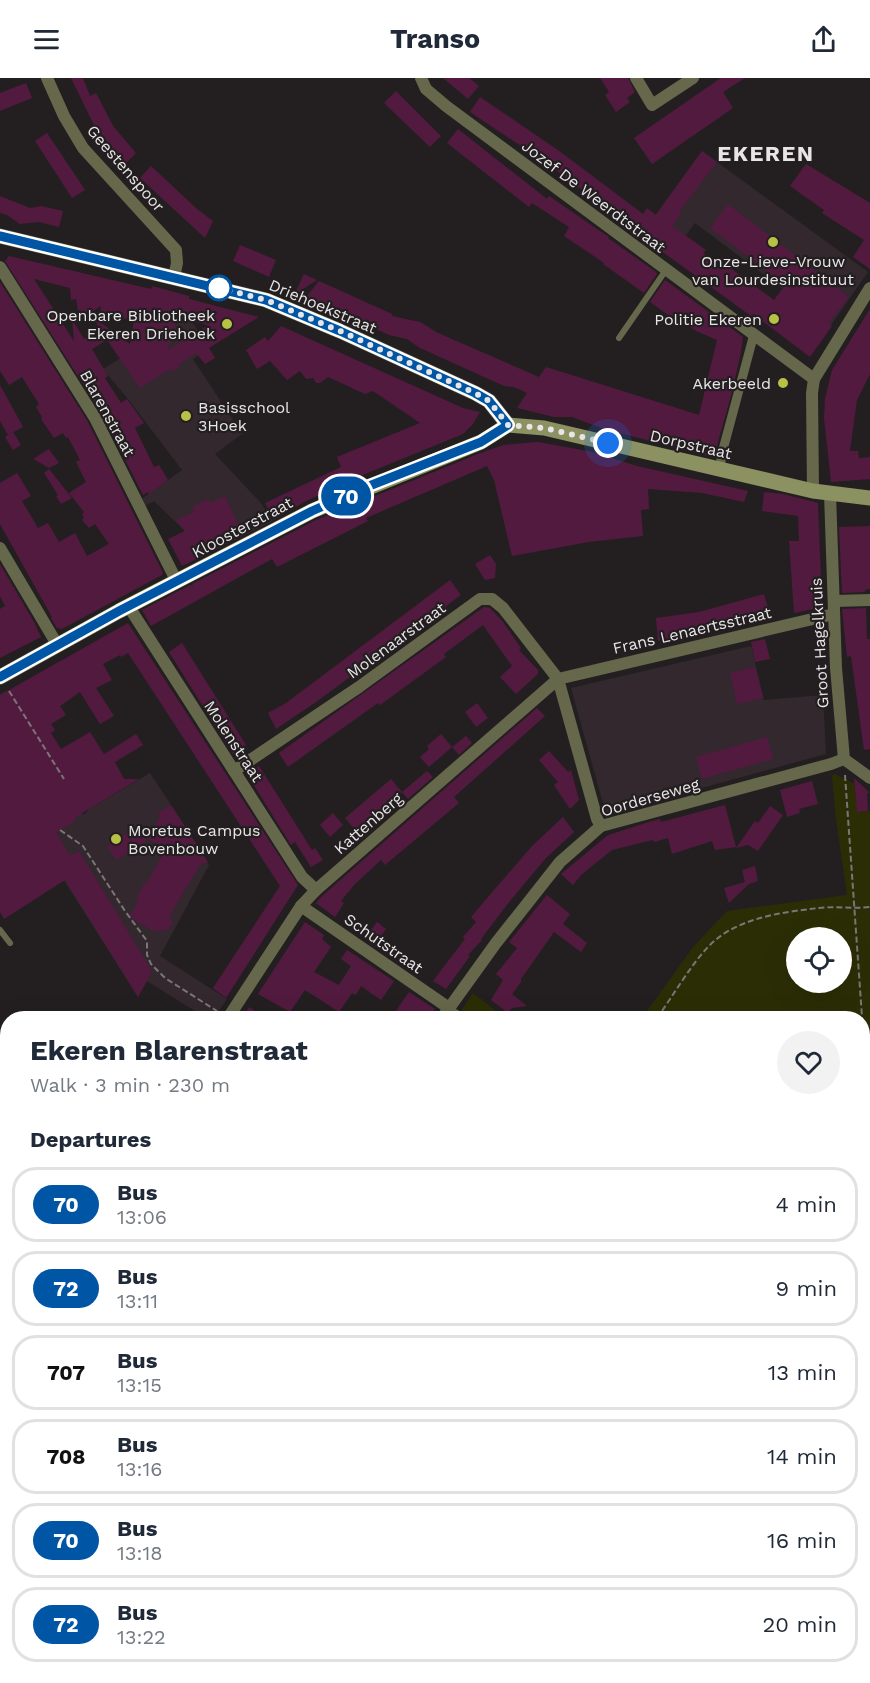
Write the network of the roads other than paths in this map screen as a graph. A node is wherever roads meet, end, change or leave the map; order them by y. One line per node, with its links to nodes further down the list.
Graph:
1 (47, 78): 8 (street, Geestenspoor)
2 (421, 78): 7 (street, Jozef De Weerdtstraat)
3 (636, 78): 4 (street)
4 (693, 78)
5 (0, 236): 8 (street, Driehoekstraat)
6 (0, 267): 19 (street, Blarenstraat)
7 (666, 269): 10 (street, Jozef De Weerdtstraat); 11 (lane)
8 (174, 277): 13 (street, Driehoekstraat)
9 (870, 288): 12 (street)
10 (754, 334): 12 (street, Jozef De Weerdtstraat); 14 (street)
11 (619, 338)
12 (814, 379): 15 (street)
13 (508, 425): 14 (main road, Dorpstraat); 19 (main road, Kloosterstraat)
14 (721, 470): 15 (main road, Dorpstraat)
15 (813, 490): 16 (main road, Dorpstraat)
16 (830, 494): 17 (main road, Dorpstraat); 21 (street, Groot Hagelkruis)
17 (870, 498)
18 (0, 548): 24 (street)
19 (177, 582): 22 (main road, Kloosterstraat)
20 (870, 600): 21 (street)
21 (834, 601): 23 (street, Groot Hagelkruis)
22 (129, 607): 24 (main road, Kloosterstraat); 28 (street, Molenstraat)
23 (834, 614): 26 (street, Frans Lenaertsstraat); 27 (street, Groot Hagelkruis)
24 (58, 646): 25 (main road, Kloosterstraat)
25 (0, 677)
26 (558, 679): 28 (street, Molenaarstraat); 30 (street); 31 (street, Kattenberg)
27 (844, 759): 29 (street); 30 (street, Oorderseweg)
28 (234, 771): 31 (street, Molenstraat)
29 (870, 778)
30 (601, 826): 37 (street, Oorderseweg)
31 (316, 890): 32 (street, Kattenberg)
32 (301, 906): 35 (street, Kattenberg); 36 (street, Schutstraat)
33 (0, 930): 34 (lane)
34 (10, 944)
35 (228, 1011)
36 (442, 1011)
37 (446, 1011)

